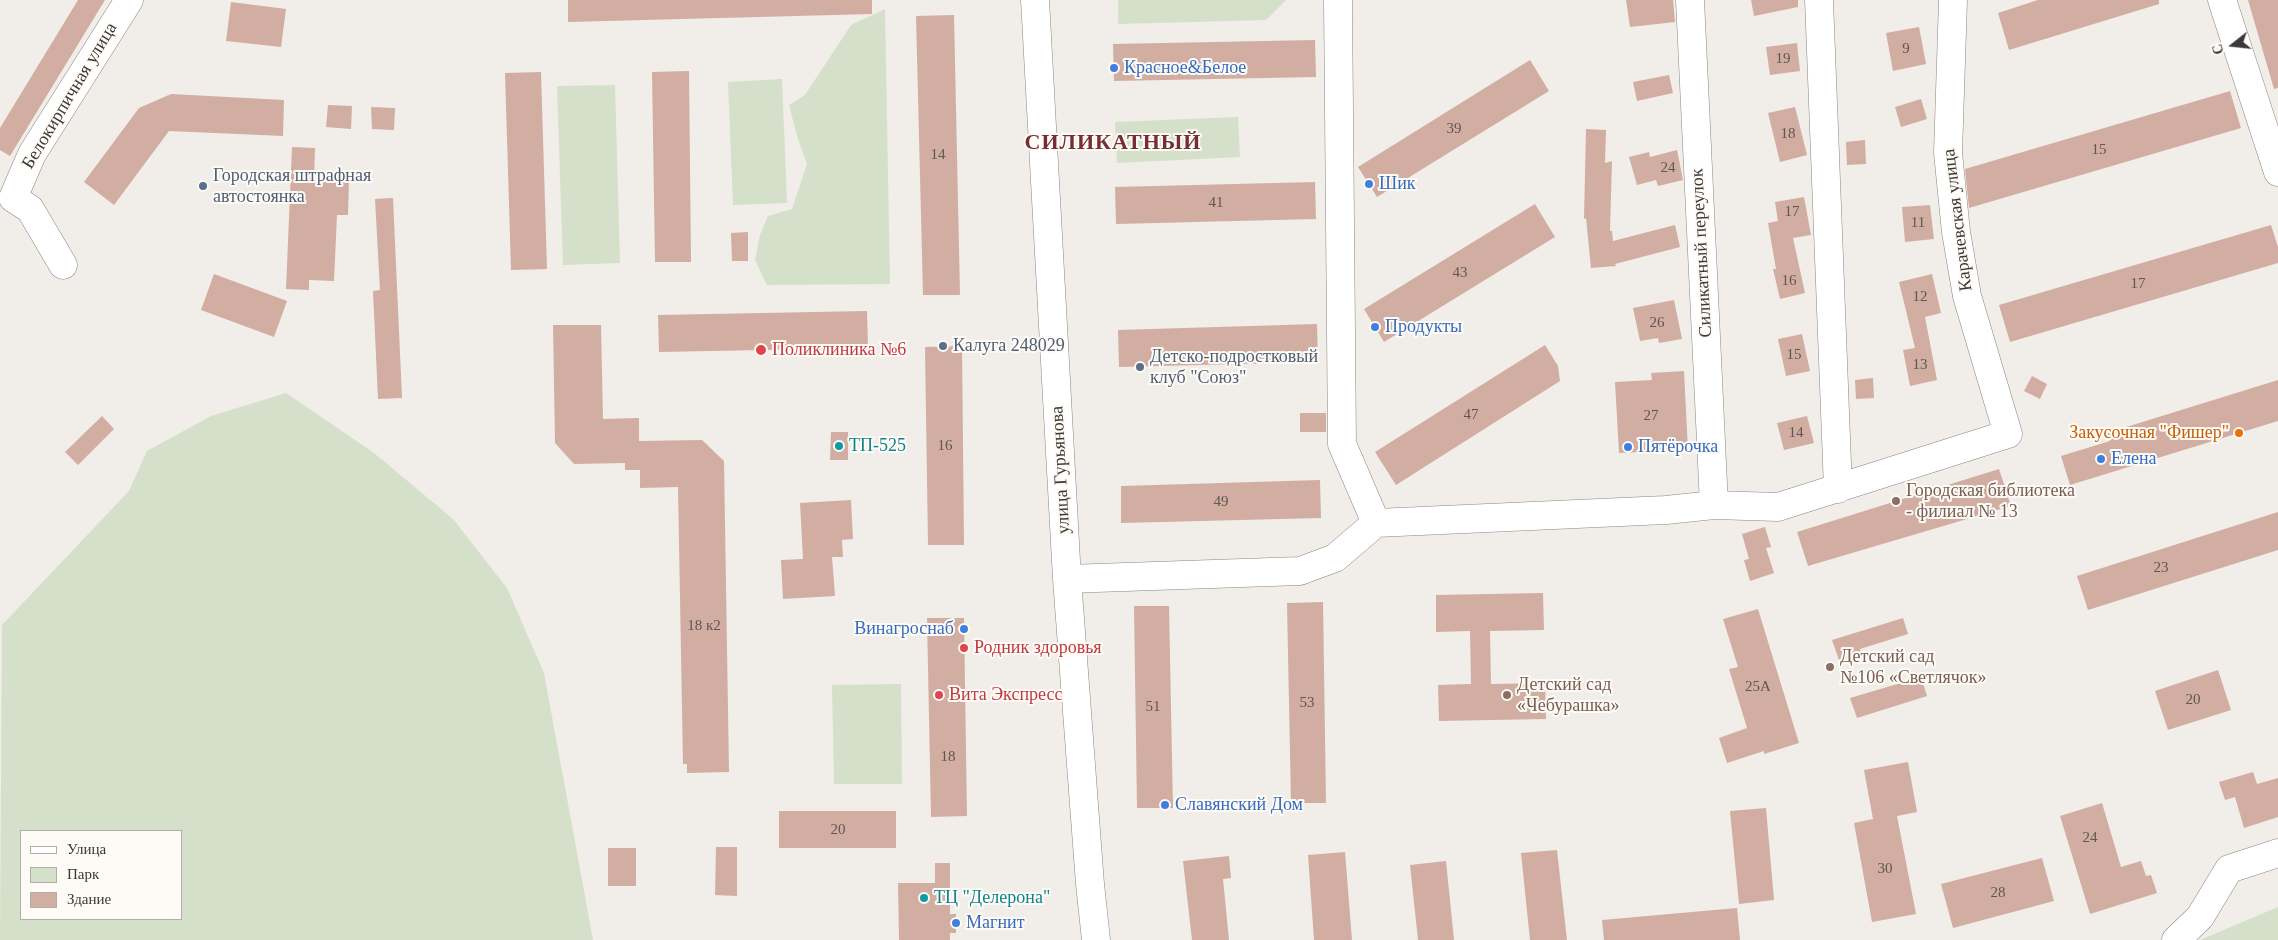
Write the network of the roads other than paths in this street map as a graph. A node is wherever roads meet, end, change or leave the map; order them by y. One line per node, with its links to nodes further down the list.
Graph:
1 (129, 0): 9 (street, Белокирпичная улица)
2 (1035, 0): 13 (street, улица Гурьянова)
3 (1338, 0): 12 (street)
4 (1690, 0): 11 (street, Силикатный переулок)
5 (1819, 0): 10 (street)
6 (1953, 0): 10 (street, Карачевская улица)
7 (2222, 0): 8 (street)
8 (2278, 172)
9 (63, 265)
10 (1838, 489): 11 (street)
11 (1714, 505): 12 (street)
12 (1376, 523): 13 (street)
13 (1067, 579): 15 (street, улица Гурьянова)
14 (2278, 853): 16 (street)
15 (1096, 940)
16 (2176, 940)

